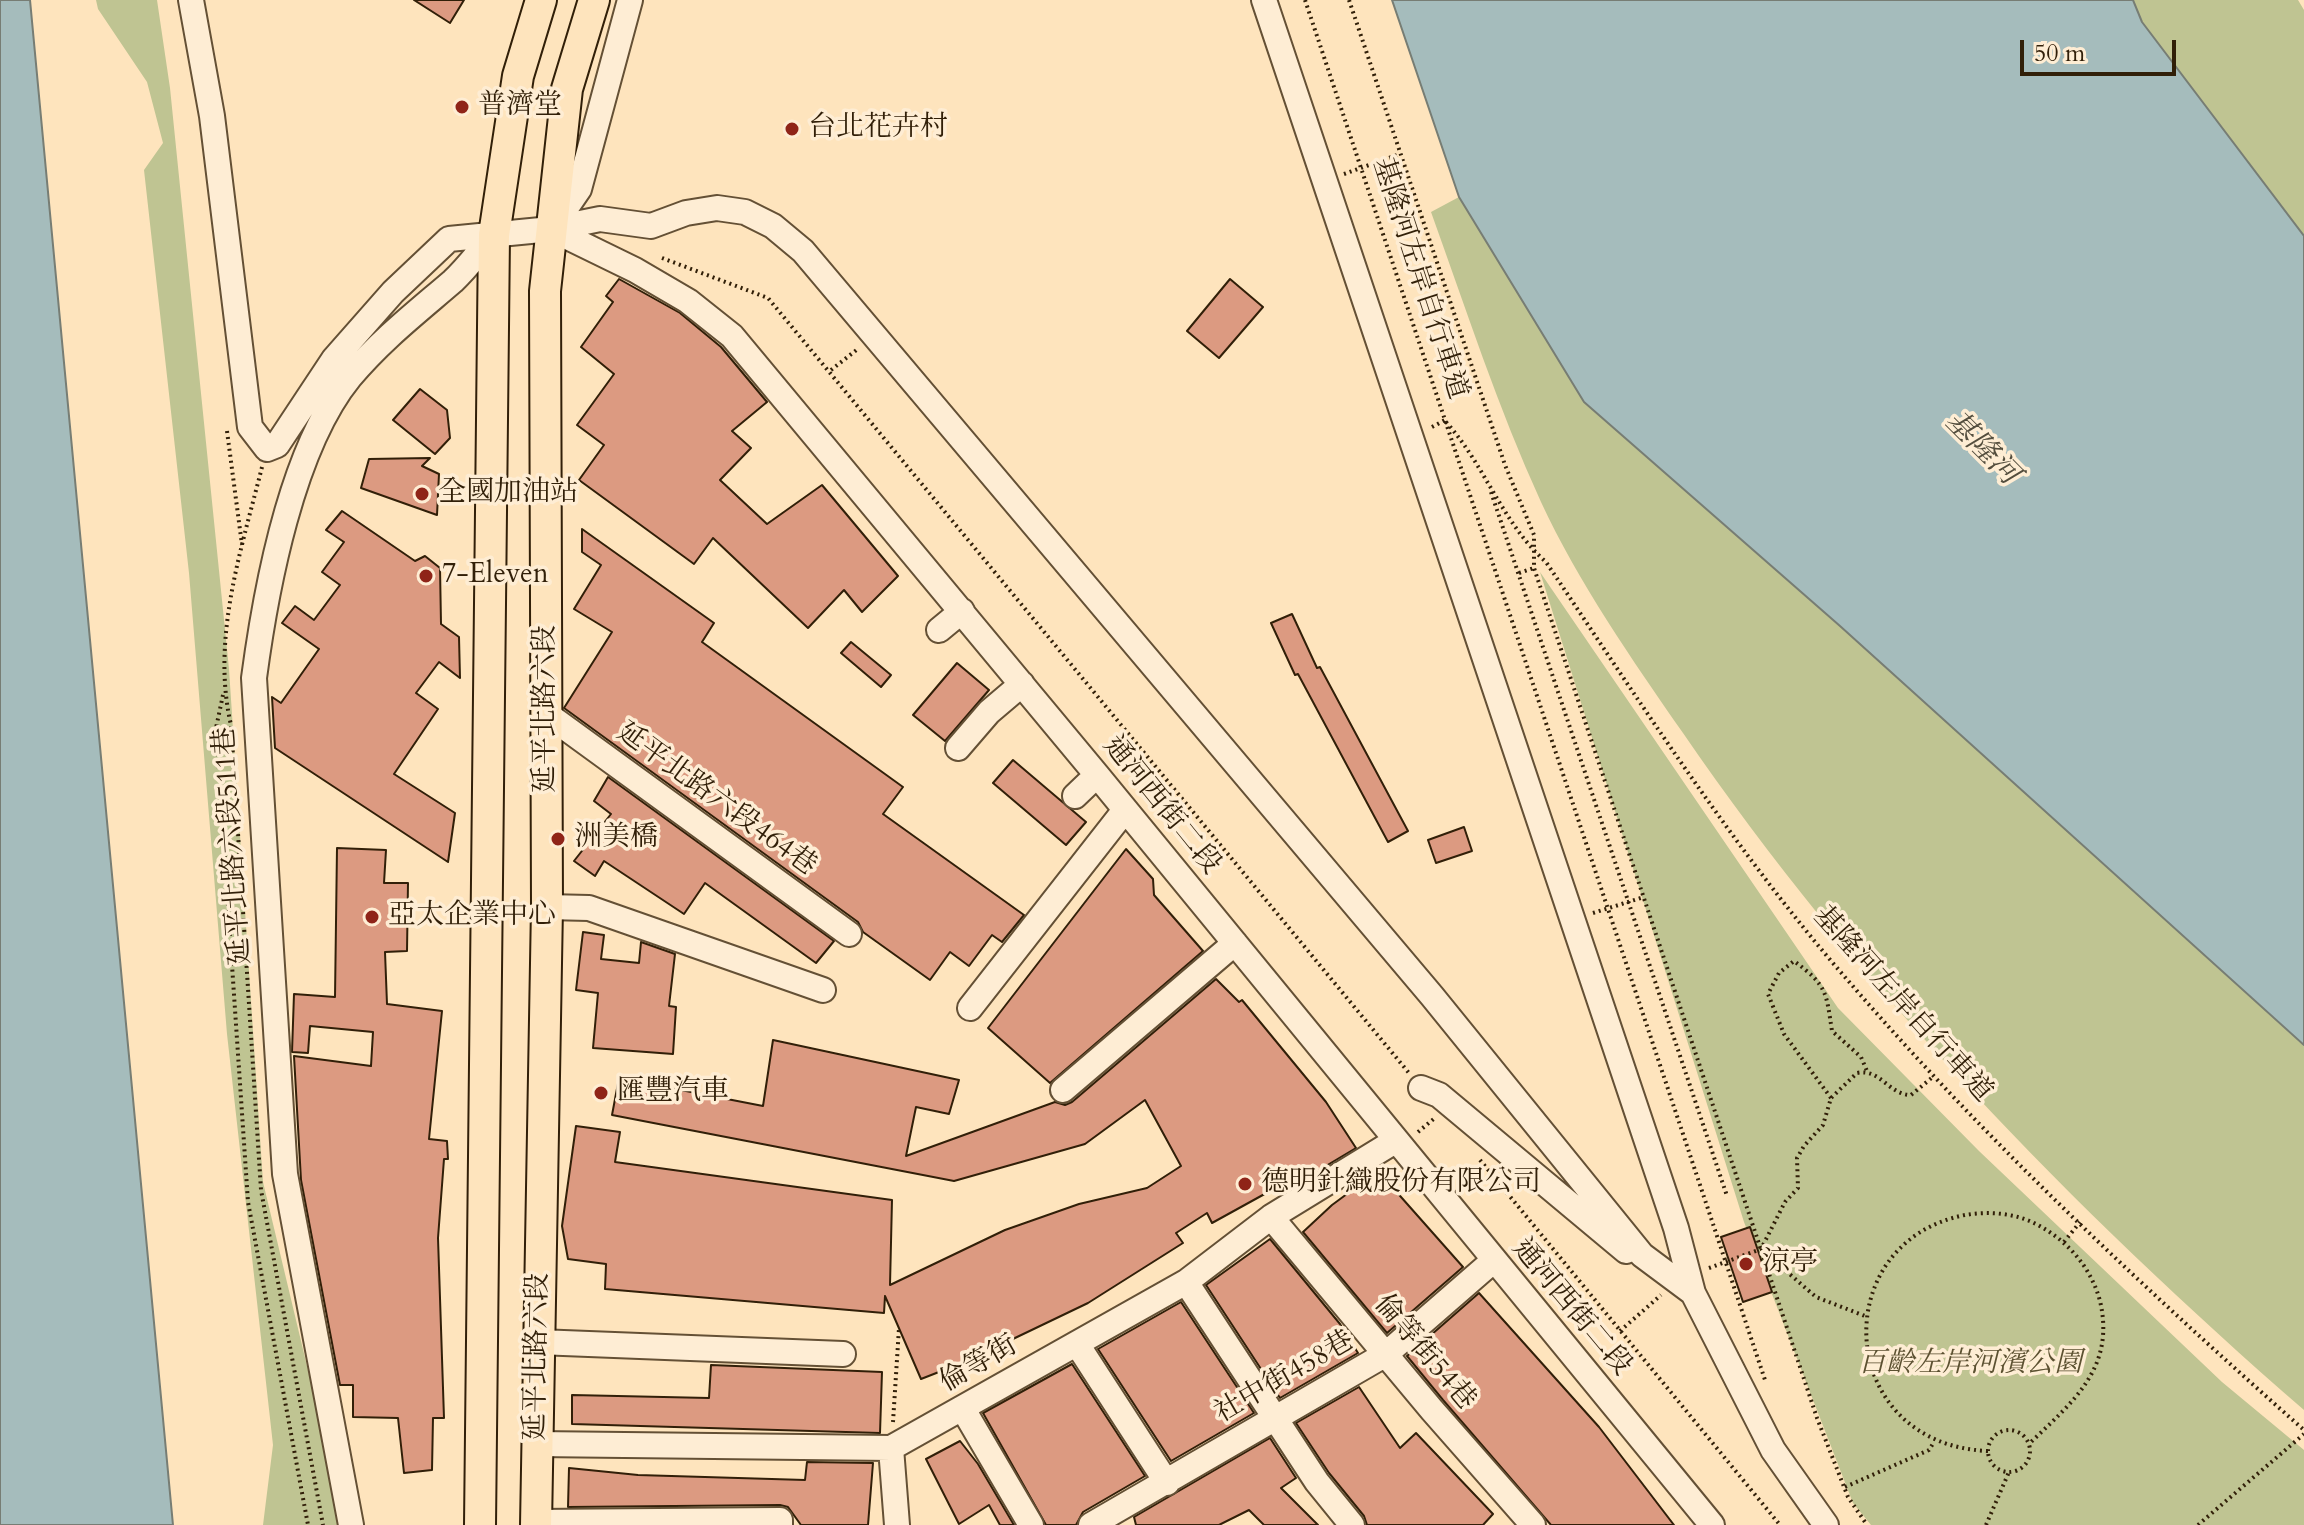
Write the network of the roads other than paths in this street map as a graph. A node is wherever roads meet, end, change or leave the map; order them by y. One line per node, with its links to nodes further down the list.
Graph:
1 (191, 0): 7 (street)
2 (541, 0): 7 (main road, 延平北路六段)
3 (594, 0): 6 (main road, 延平北路六段)
4 (630, 0): 6 (street)
5 (1264, 0): 28 (street)
6 (551, 229): 7 (street); 8 (street, 通河西街二段); 11 (main road, 延平北路六段); 25 (street)
7 (494, 235): 40 (street, 延平北路六段511巷); 41 (main road, 延平北路六段)
8 (962, 611): 9 (street); 10 (street, 通河西街二段)
9 (939, 630)
10 (1022, 684): 12 (street); 13 (street, 通河西街二段)
11 (548, 715): 16 (main road, 延平北路六段); 17 (street, 延平北路六段464巷)
12 (958, 748)
13 (1097, 775): 14 (street); 15 (street, 通河西街二段)
14 (1075, 796)
15 (1125, 810): 18 (street, 通河西街二段); 20 (street)
16 (547, 907): 19 (street); 29 (main road, 延平北路六段)
17 (849, 934)
18 (1235, 943): 22 (street); 23 (street, 通河西街二段)
19 (823, 990)
20 (970, 1008)
21 (1421, 1088): 25 (street)
22 (1063, 1090)
23 (1395, 1141): 24 (street, 倫等街); 26 (street, 通河西街二段)
24 (1271, 1217): 27 (street, 倫等街); 32 (street, 倫等街54巷)
25 (1642, 1255): 28 (street)
26 (1493, 1261): 32 (street, 社中街458巷); 47 (street, 通河西街二段)
27 (1186, 1282): 30 (street, 倫等街); 34 (street)
28 (1684, 1288): 48 (street)
29 (538, 1342): 31 (street); 35 (main road, 延平北路六段)
30 (1077, 1344): 33 (street, 倫等街); 37 (street)
31 (843, 1354)
32 (1386, 1354): 34 (street, 社中街458巷); 46 (street, 倫等街54巷)
33 (963, 1409): 36 (street, 倫等街); 44 (street)
34 (1277, 1416): 37 (street, 社中街458巷); 45 (street)
35 (536, 1444): 36 (street, 倫等街); 38 (main road, 延平北路六段)
36 (891, 1448): 43 (street)
37 (1167, 1483): 39 (street, 社中街458巷)
38 (536, 1523): 42 (street)
39 (1101, 1523)
40 (351, 1525)
41 (480, 1525)
42 (780, 1525)
43 (897, 1525)
44 (1031, 1525)
45 (1352, 1525)
46 (1533, 1525)
47 (1712, 1525)
48 (1826, 1525)

